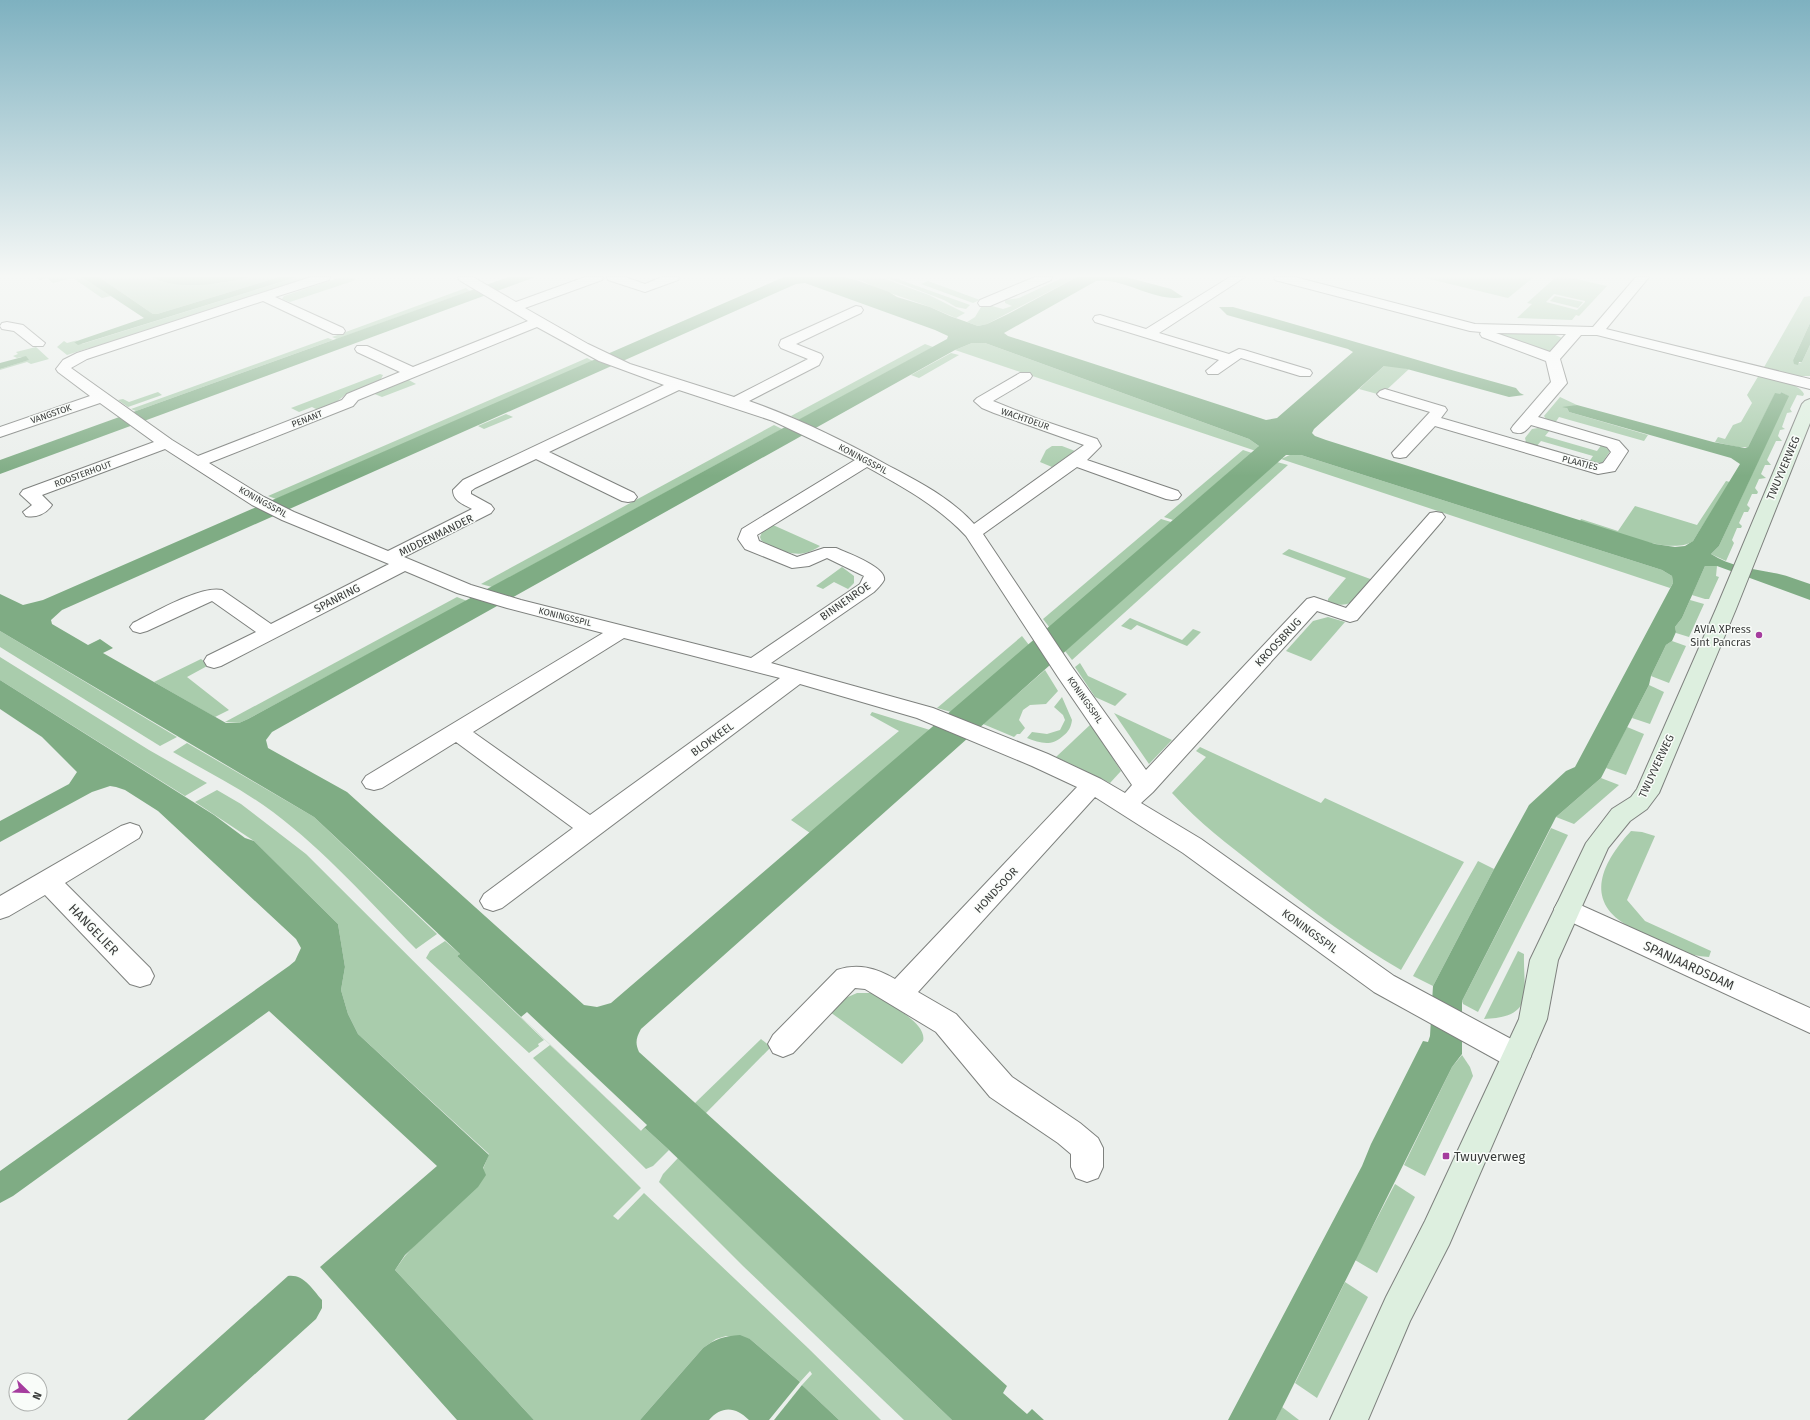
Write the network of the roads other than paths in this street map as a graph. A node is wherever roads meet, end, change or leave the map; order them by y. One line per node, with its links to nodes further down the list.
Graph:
1 (121, 343): 19 (street, KONINGSSPIL)
2 (486, 343): 13 (street, PENANT)
3 (577, 343): 16 (street, KONINGSSPIL)
4 (786, 343): 20 (street)
5 (1179, 343): 11 (street)
6 (1513, 343): 10 (street)
7 (1566, 343): 10 (street)
8 (1646, 343): 17 (street)
9 (362, 349): 13 (street)
10 (1553, 358): 22 (street)
11 (1231, 359): 12 (street); 14 (street)
12 (1213, 371)
13 (414, 373): 31 (street, PENANT)
14 (1305, 373)
15 (1025, 376): 30 (street, WACHTDEUR)
16 (678, 384): 20 (street, KONINGSSPIL); 27 (street, MIDDENMANDER)
17 (1810, 384)
18 (1385, 394): 23 (street)
19 (102, 397): 24 (street, VANGSTOK); 26 (street, KONINGSSPIL)
20 (734, 403): 29 (street, KONINGSSPIL)
21 (1810, 404): 54 (street, TWUYVERWEG)
22 (1528, 419): 25 (street); 25 (street, PLAATJES)
23 (1432, 420): 25 (street, PLAATJES); 28 (street)
24 (0, 432)
25 (1507, 442)
26 (166, 443): 31 (street, KONINGSSPIL); 34 (street, ROOSTERHOUT)
27 (535, 452): 33 (street); 37 (street, MIDDENMANDER)
28 (1400, 453)
29 (867, 460): 36 (street, KONINGSSPIL); 42 (street, BINNENROE)
30 (1075, 461): 32 (street); 36 (street, WACHTDEUR)
31 (197, 462): 37 (street, KONINGSSPIL)
32 (1172, 495)
33 (628, 497)
34 (32, 512)
35 (1436, 516): 47 (street, KROOSBRUG)
36 (973, 533): 47 (street, KONINGSSPIL)
37 (397, 561): 39 (street, KONINGSSPIL); 40 (street, SPANRING)
38 (140, 627): 40 (street)
39 (620, 631): 42 (street, KONINGSSPIL); 44 (street)
40 (271, 633): 41 (street, SPANRING)
41 (214, 661)
42 (754, 665): 43 (street)
43 (797, 676): 46 (street, KONINGSSPIL); 49 (street, BLOKKEEL)
44 (456, 731): 45 (street); 49 (street)
45 (374, 782)
46 (1093, 785): 48 (street, KONINGSSPIL); 56 (street, HONDSOOR)
47 (1144, 786): 48 (street, KROOSBRUG)
48 (1127, 804): 59 (street, KONINGSSPIL)
49 (590, 828): 52 (street, BLOKKEEL)
50 (130, 832): 51 (street)
51 (47, 881): 53 (street); 55 (street, HANGELIER)
52 (493, 901)
53 (0, 909)
54 (1567, 909): 57 (street, SPANJAARDSDAM); 59 (street, TWUYVERWEG)
55 (140, 976)
56 (898, 994): 58 (street); 60 (street)
57 (1810, 1021)
58 (783, 1044)
59 (1516, 1056): 61 (street, TWUYVERWEG)
60 (1087, 1167)
61 (1349, 1420)

